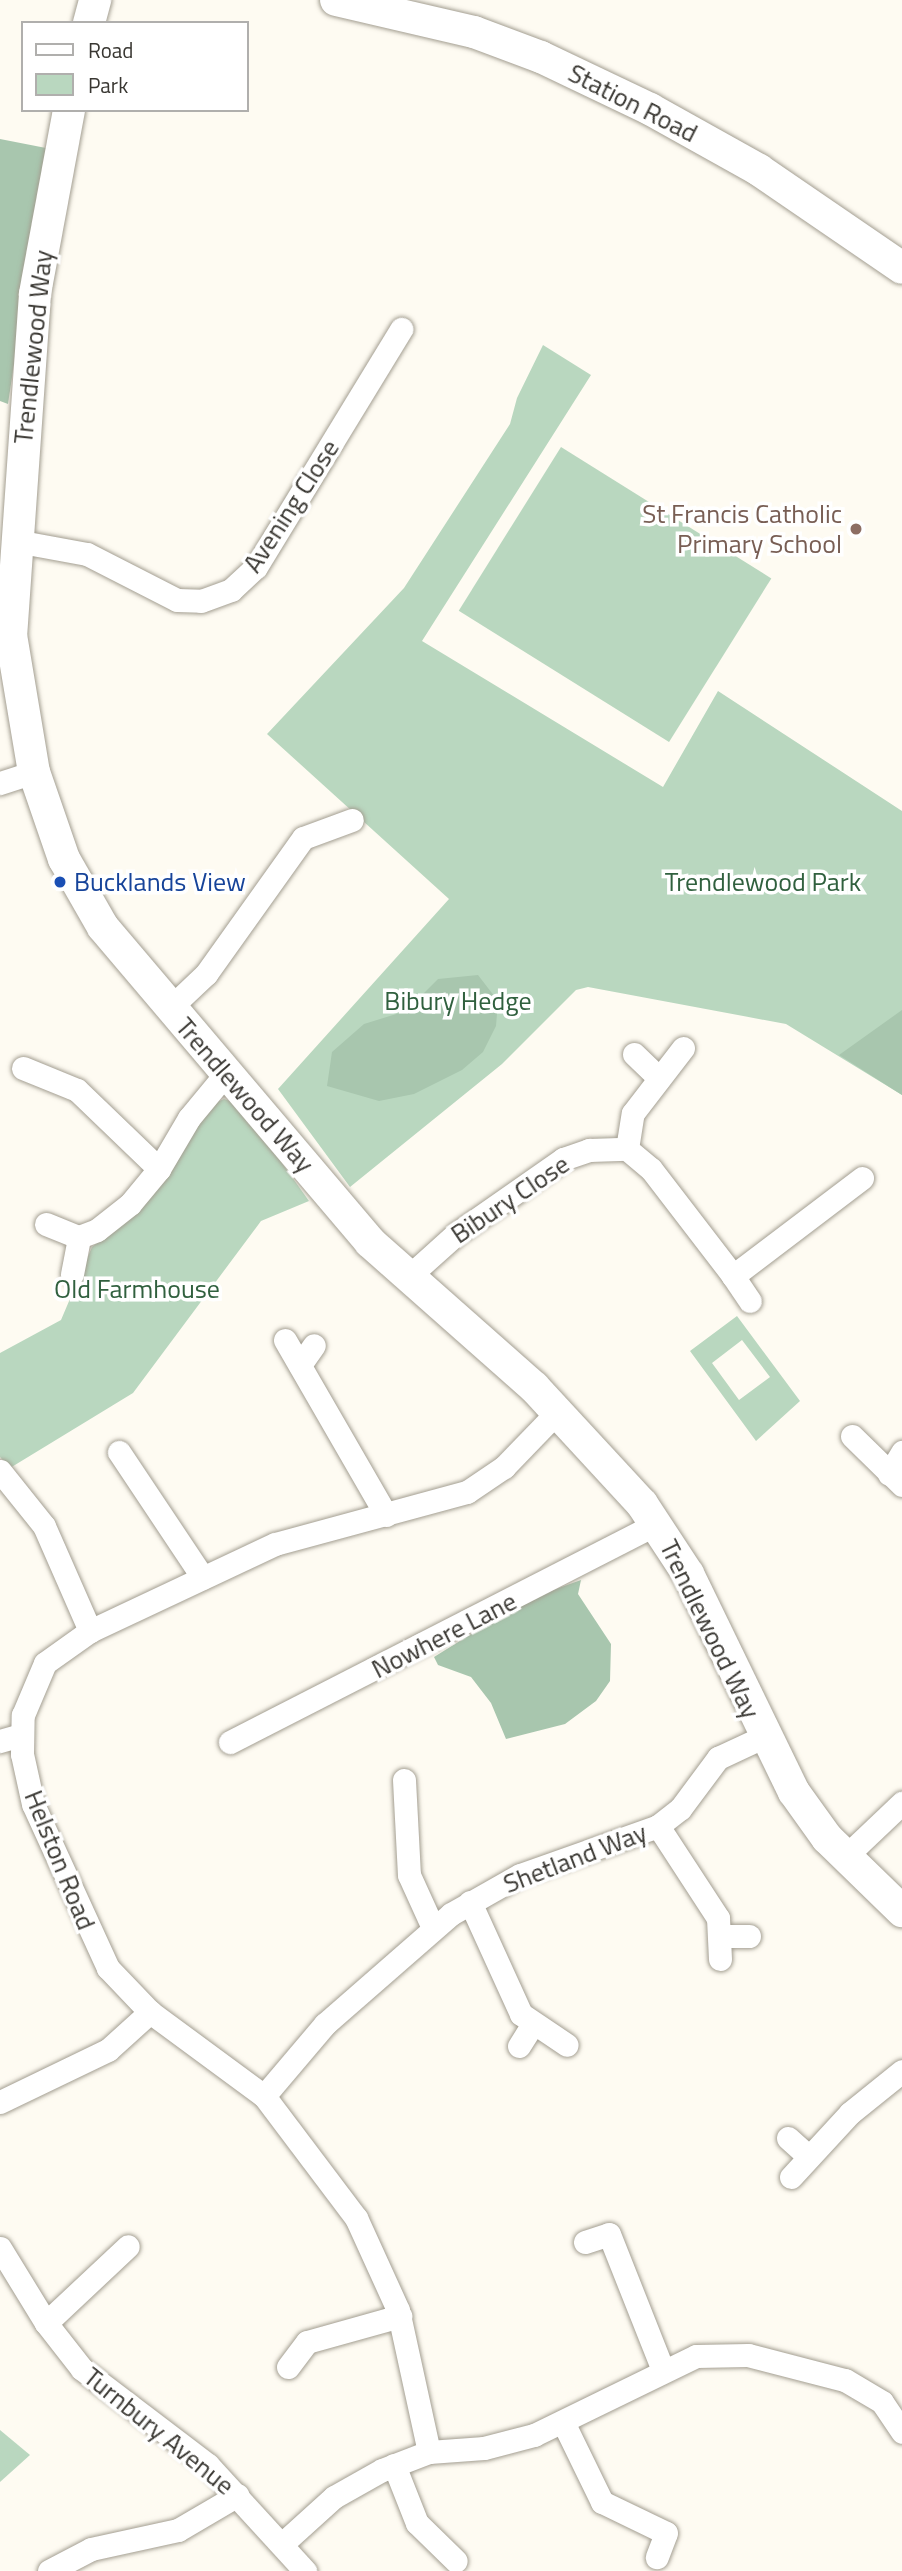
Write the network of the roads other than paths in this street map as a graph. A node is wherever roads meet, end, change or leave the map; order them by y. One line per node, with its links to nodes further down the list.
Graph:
1 (95, 0): 3 (street)
2 (336, 0): 5 (street, Station Road)
3 (90, 21)
4 (69, 112): 7 (street, Trendlewood Way)
5 (902, 268)
6 (401, 330): 7 (street, Avening Close)
7 (16, 541): 8 (street, Trendlewood Way)
8 (34, 772): 9 (street); 11 (street, Trendlewood Way)
9 (0, 783)
10 (352, 820): 11 (street)
11 (170, 1008): 15 (street, Trendlewood Way)
12 (683, 1048): 16 (street)
13 (634, 1054): 16 (street)
14 (23, 1068): 18 (street)
15 (227, 1072): 18 (street); 24 (street, Trendlewood Way)
16 (659, 1078): 17 (street)
17 (627, 1149): 23 (street); 24 (street, Bibury Close)
18 (159, 1169): 21 (street)
19 (862, 1178): 23 (street)
20 (46, 1224): 21 (street)
21 (79, 1237): 22 (street)
22 (72, 1274)
23 (733, 1276): 25 (street)
24 (407, 1278): 29 (street, Trendlewood Way)
25 (750, 1301)
26 (285, 1340): 28 (street)
27 (314, 1345): 28 (street)
28 (300, 1365): 35 (street)
29 (558, 1411): 35 (street, Helston Road); 36 (street, Trendlewood Way)
30 (852, 1436): 34 (street)
31 (119, 1452): 37 (street)
32 (902, 1452): 34 (street)
33 (0, 1471): 38 (street)
34 (895, 1480)
35 (386, 1515): 37 (street, Helston Road)
36 (656, 1524): 39 (street, Trendlewood Way); 41 (street, Nowhere Lane)
37 (202, 1578): 38 (street, Helston Road)
38 (90, 1631): 40 (street, Helston Road)
39 (764, 1737): 44 (street, Shetland Way); 45 (street, Trendlewood Way)
40 (10, 1738): 50 (street, Helston Road)
41 (230, 1742)
42 (404, 1780): 48 (street)
43 (902, 1803): 45 (street)
44 (658, 1826): 46 (street, Shetland Way); 49 (street)
45 (845, 1857): 47 (street, Trendlewood Way)
46 (470, 1902): 48 (street, Shetland Way); 51 (street)
47 (902, 1911)
48 (433, 1928): 55 (street, Shetland Way)
49 (748, 1936)
50 (150, 2012): 55 (street, Helston Road); 56 (street)
51 (531, 2025): 52 (street); 53 (street)
52 (567, 2045)
53 (519, 2046)
54 (902, 2071): 58 (street)
55 (264, 2096): 63 (street, Helston Road)
56 (0, 2102)
57 (788, 2138): 58 (street)
58 (809, 2157): 59 (street)
59 (791, 2177)
60 (585, 2242): 66 (street)
61 (128, 2246): 64 (street)
62 (0, 2248): 64 (street, Turnbury Avenue)
63 (400, 2316): 65 (street); 70 (street, Helston Road)
64 (46, 2323): 72 (street, Turnbury Avenue)
65 (288, 2367)
66 (662, 2368): 67 (street); 68 (street)
67 (896, 2404): 69 (street)
68 (564, 2424): 70 (street); 74 (street)
69 (902, 2432)
70 (429, 2452): 71 (street)
71 (394, 2465): 73 (street); 75 (street)
72 (239, 2495): 73 (street, Turnbury Avenue); 76 (street)
73 (282, 2544): 77 (street, Turnbury Avenue)
74 (657, 2557)
75 (460, 2561)
76 (50, 2571)
77 (305, 2571)

